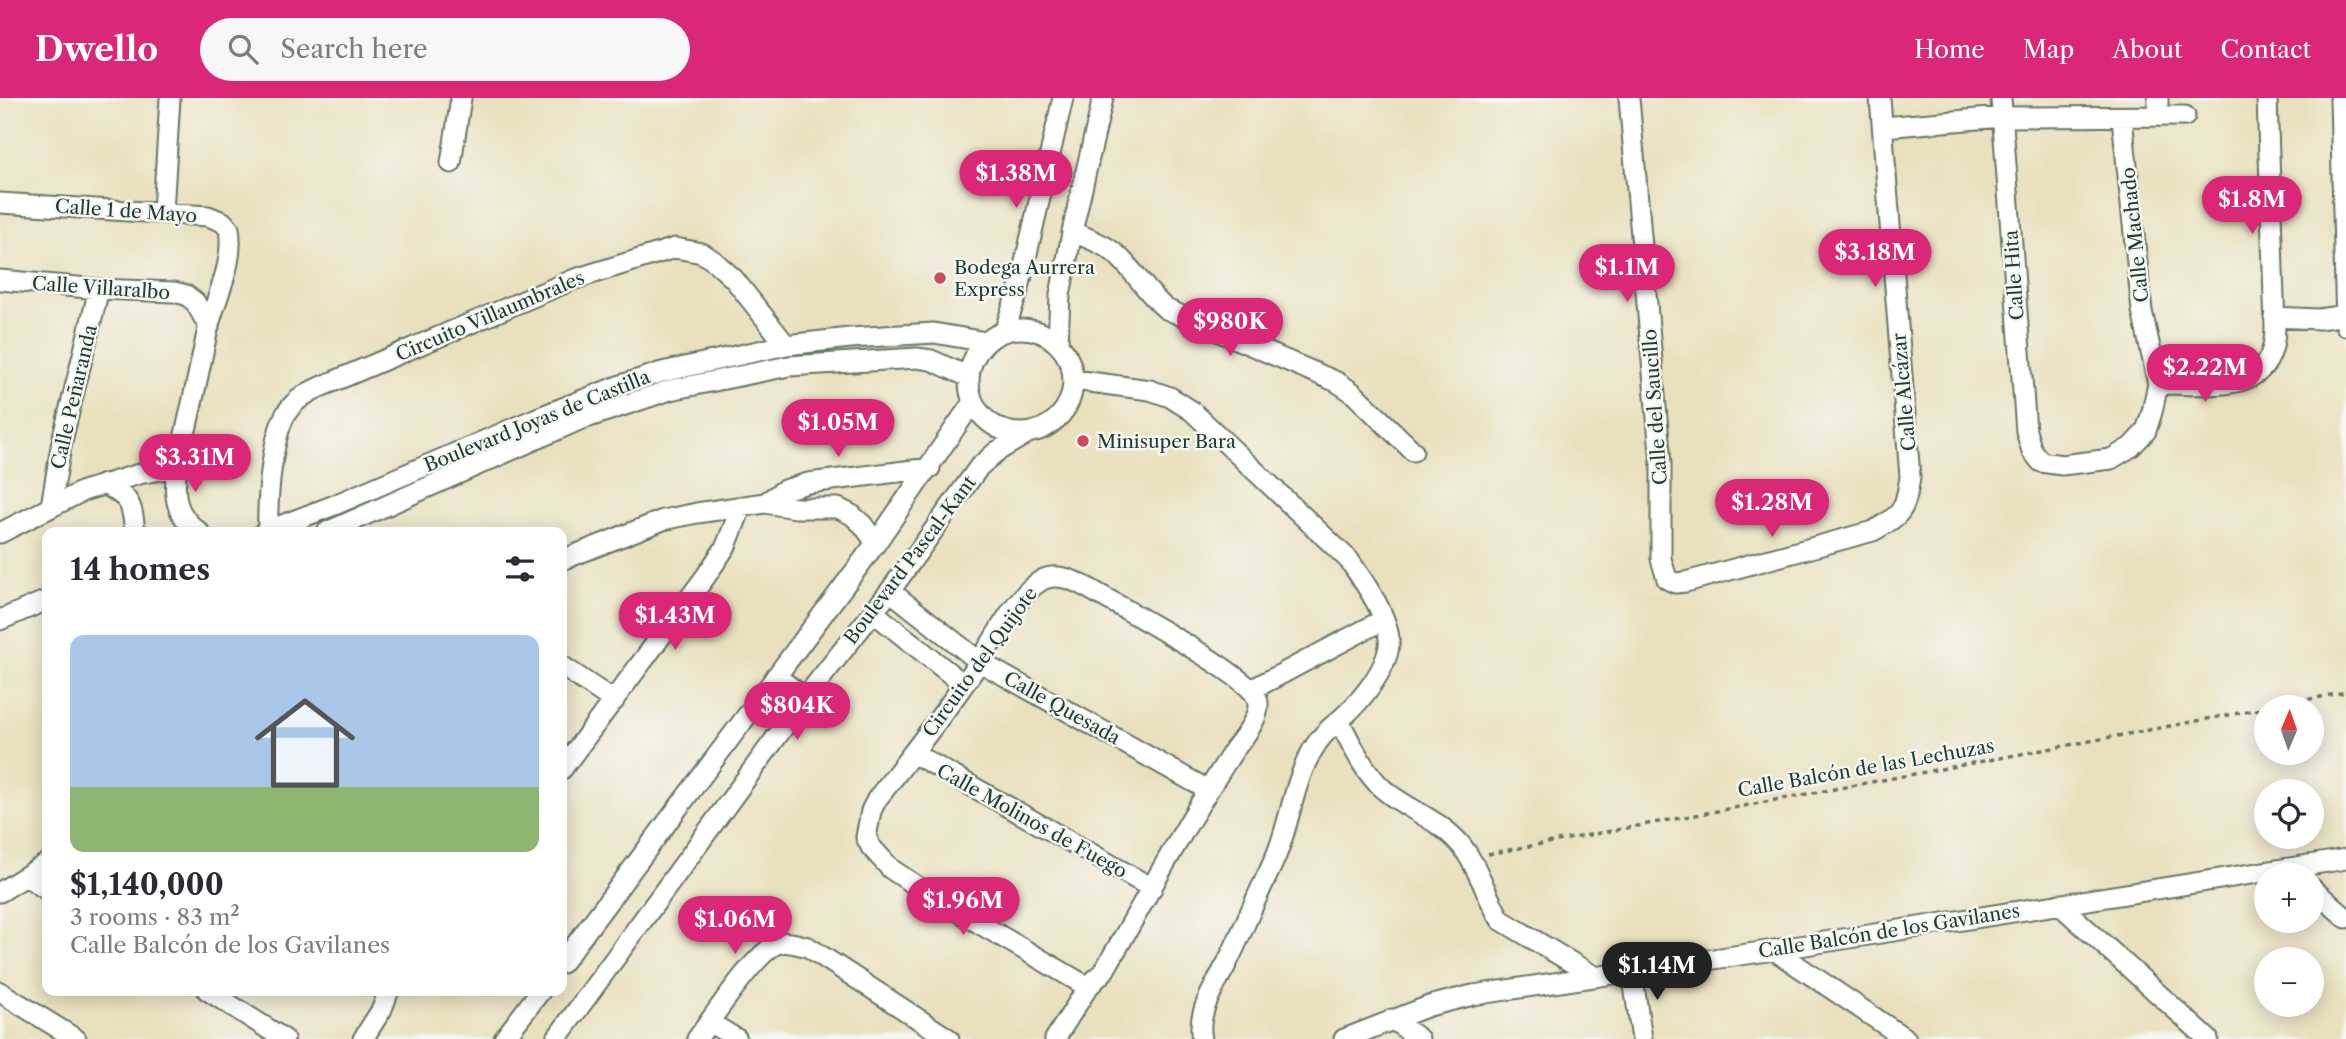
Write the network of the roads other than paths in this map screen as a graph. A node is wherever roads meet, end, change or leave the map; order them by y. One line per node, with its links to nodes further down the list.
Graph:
1 (170, 98): 16 (street)
2 (461, 98): 14 (street)
3 (1063, 98): 25 (street)
4 (1103, 98): 17 (street)
5 (1629, 98): 37 (street, Calle del Saucillo)
6 (1880, 98): 13 (street, Calle Alcázar)
7 (2267, 98): 22 (street)
8 (2340, 98): 18 (street)
9 (2158, 107): 11 (street); 12 (street)
10 (2001, 108): 12 (street); 13 (street); 34 (street, Calle Hita)
11 (2185, 116)
12 (2122, 118): 30 (street, Calle Machado)
13 (1883, 127): 37 (street, Calle Alcázar)
14 (451, 163)
15 (0, 203): 16 (street, Calle 1 de Mayo)
16 (163, 212): 24 (street, Calle 1 de Mayo)
17 (1072, 231): 26 (street); 33 (street)
18 (2345, 257): 21 (street)
19 (0, 280): 20 (street, Calle Villaralbo)
20 (99, 289): 24 (street, Calle Villaralbo); 40 (street, Calle Peñaranda)
21 (2346, 315): 22 (street); 23 (street)
22 (2274, 317): 30 (street)
23 (2346, 326)
24 (209, 327): 35 (street)
25 (995, 337): 26 (street); 27 (street, Boulevard Joyas de Castilla); 28 (street)
26 (1058, 344): 29 (street)
27 (786, 345): 44 (street, Circuito Villaumbrales); 45 (street, Boulevard Joyas de Castilla)
28 (969, 377): 31 (street); 46 (street, Boulevard Joyas de Castilla)
29 (1074, 380): 32 (street); 54 (street)
30 (2158, 384): 34 (street, Calle Machado)
31 (973, 402): 32 (street); 36 (street, Boulevard Pascal-Kant)
32 (1028, 433): 50 (street, Boulevard Pascal-Kant)
33 (1413, 451)
34 (2111, 459)
35 (177, 467): 38 (street); 43 (street)
36 (930, 468): 39 (street); 48 (street, Boulevard Pascal-Kant)
37 (1910, 477)
38 (104, 484): 40 (street); 42 (street)
39 (765, 503): 41 (street); 48 (street)
40 (51, 506): 47 (street)
41 (741, 508): 49 (street); 61 (street)
42 (135, 527)
43 (194, 527)
44 (267, 527)
45 (279, 527)
46 (338, 527)
47 (0, 533)
48 (876, 543): 57 (street, Boulevard Pascal-Kant)
49 (567, 558)
50 (890, 591): 52 (street, Boulevard Pascal-Kant); 55 (street, Calle Quesada)
51 (42, 602): 53 (street)
52 (873, 612): 58 (street); 60 (street, Boulevard Pascal-Kant)
53 (0, 620)
54 (1383, 620): 59 (street); 62 (street)
55 (979, 662): 58 (street, Circuito del Quijote); 59 (street, Circuito del Quijote); 65 (street, Calle Quesada)
56 (567, 669): 61 (street)
57 (776, 676): 60 (street); 78 (street, Boulevard Pascal-Kant)
58 (963, 684): 63 (street, Circuito del Quijote)
59 (1251, 690): 65 (street)
60 (805, 698): 88 (street, Boulevard Pascal-Kant)
61 (614, 701): 64 (street)
62 (1339, 721): 80 (street); 97 (street)
63 (913, 753): 72 (street, Calle Molinos de Fuego); 81 (street, Circuito del Quijote)
64 (567, 762)
65 (1208, 790): 72 (street)
66 (2346, 859): 67 (street, Calle Balcón de los Gavilanes)
67 (2324, 864)
68 (42, 866): 69 (street)
69 (26, 876): 71 (street); 73 (street)
70 (2254, 877): 75 (street, Calle Balcón de los Gavilanes)
71 (42, 887)
72 (1152, 888): 81 (street)
73 (0, 892)
74 (2324, 899): 76 (street)
75 (2059, 904): 77 (street, Calle Balcón de los Gavilanes); 102 (street)
76 (2346, 918)
77 (1774, 950): 79 (street, Calle Balcón de los Gavilanes); 101 (street)
78 (567, 956)
79 (1632, 972): 80 (street, Calle Balcón de los Gavilanes); 100 (street)
80 (1594, 976): 86 (street, Calle Balcón de los Gavilanes)
81 (1088, 987): 96 (street)
82 (0, 992): 89 (street)
83 (216, 996): 90 (street)
84 (387, 996): 91 (street)
85 (536, 996): 92 (street)
86 (1392, 1019): 98 (street, Calle Balcón de los Gavilanes); 99 (street)
87 (709, 1022): 93 (street); 94 (street); 95 (street)
88 (566, 1035)
89 (76, 1039)
90 (284, 1039)
91 (363, 1039)
92 (504, 1039)
93 (697, 1039)
94 (737, 1039)
95 (949, 1039)
96 (1055, 1039)
97 (1202, 1039)
98 (1345, 1039)
99 (1419, 1039)
100 (1642, 1039)
101 (1906, 1039)
102 (2208, 1039)

